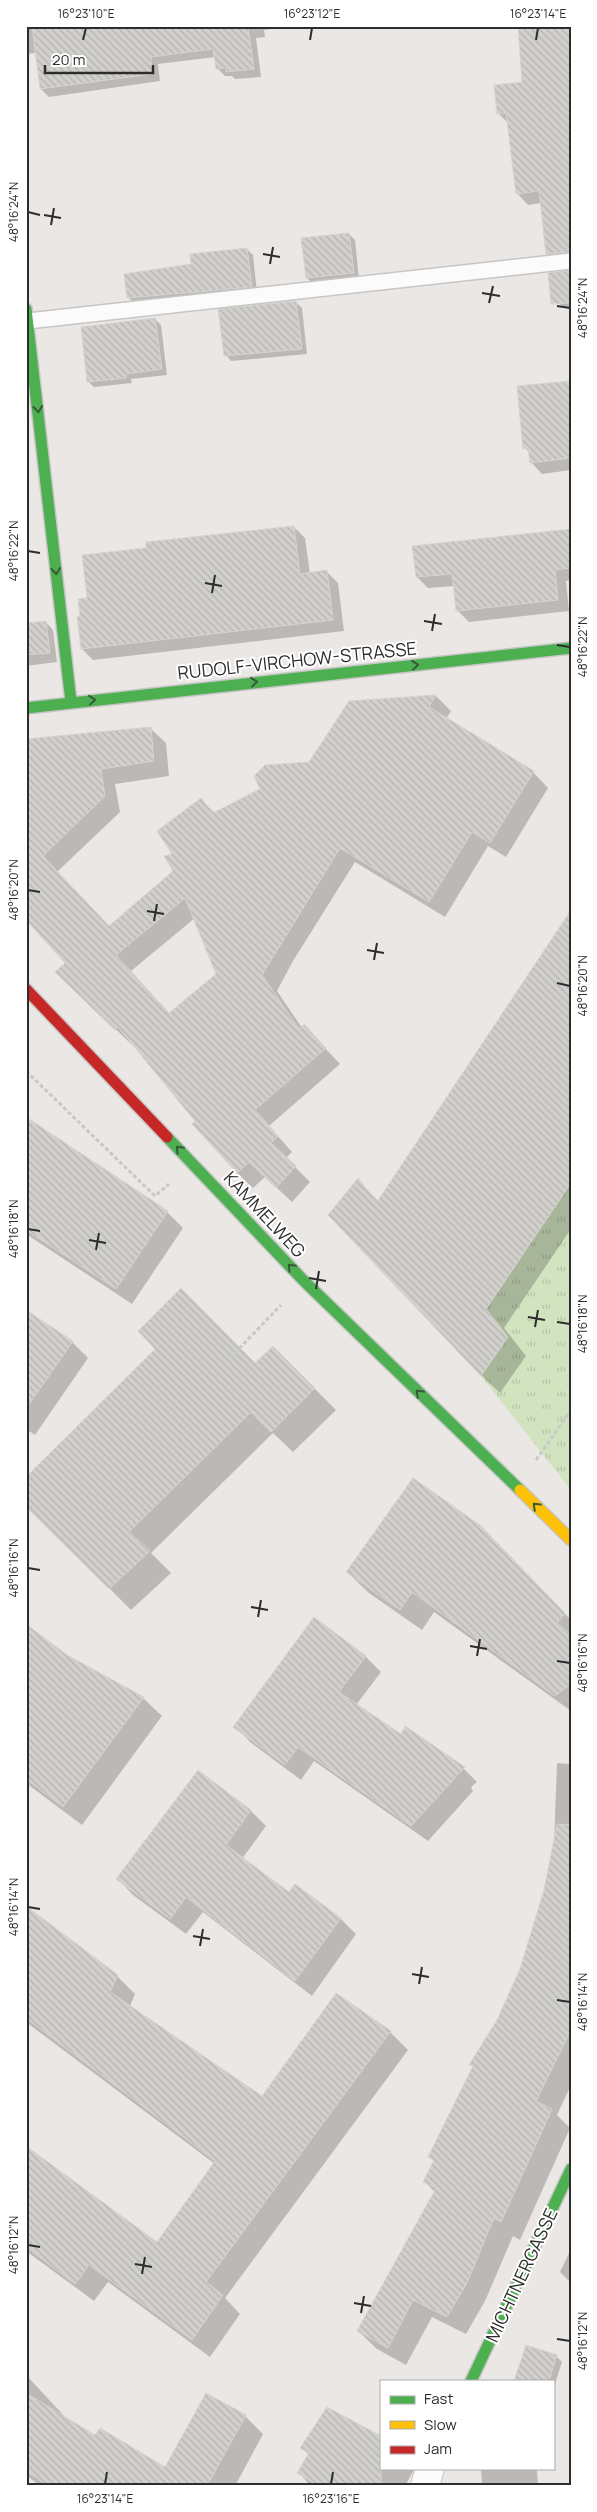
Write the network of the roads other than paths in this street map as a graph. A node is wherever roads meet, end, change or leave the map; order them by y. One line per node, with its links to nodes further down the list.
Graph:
1 (571, 261): 2 (lane)
2 (27, 315): 4 (street, one-way to 4)
3 (571, 648): 4 (street, RUDOLF-VIRCHOW-STRASSE, one-way to 3)
4 (71, 702): 5 (street, RUDOLF-VIRCHOW-STRASSE)
5 (26, 708)
6 (26, 989): 7 (street, KAMMELWEG, one-way to 6)
7 (571, 1540)
8 (571, 2169): 9 (street, MICHTNERGASSE)
9 (471, 2380)
10 (429, 2470): 11 (street)
11 (425, 2486)

